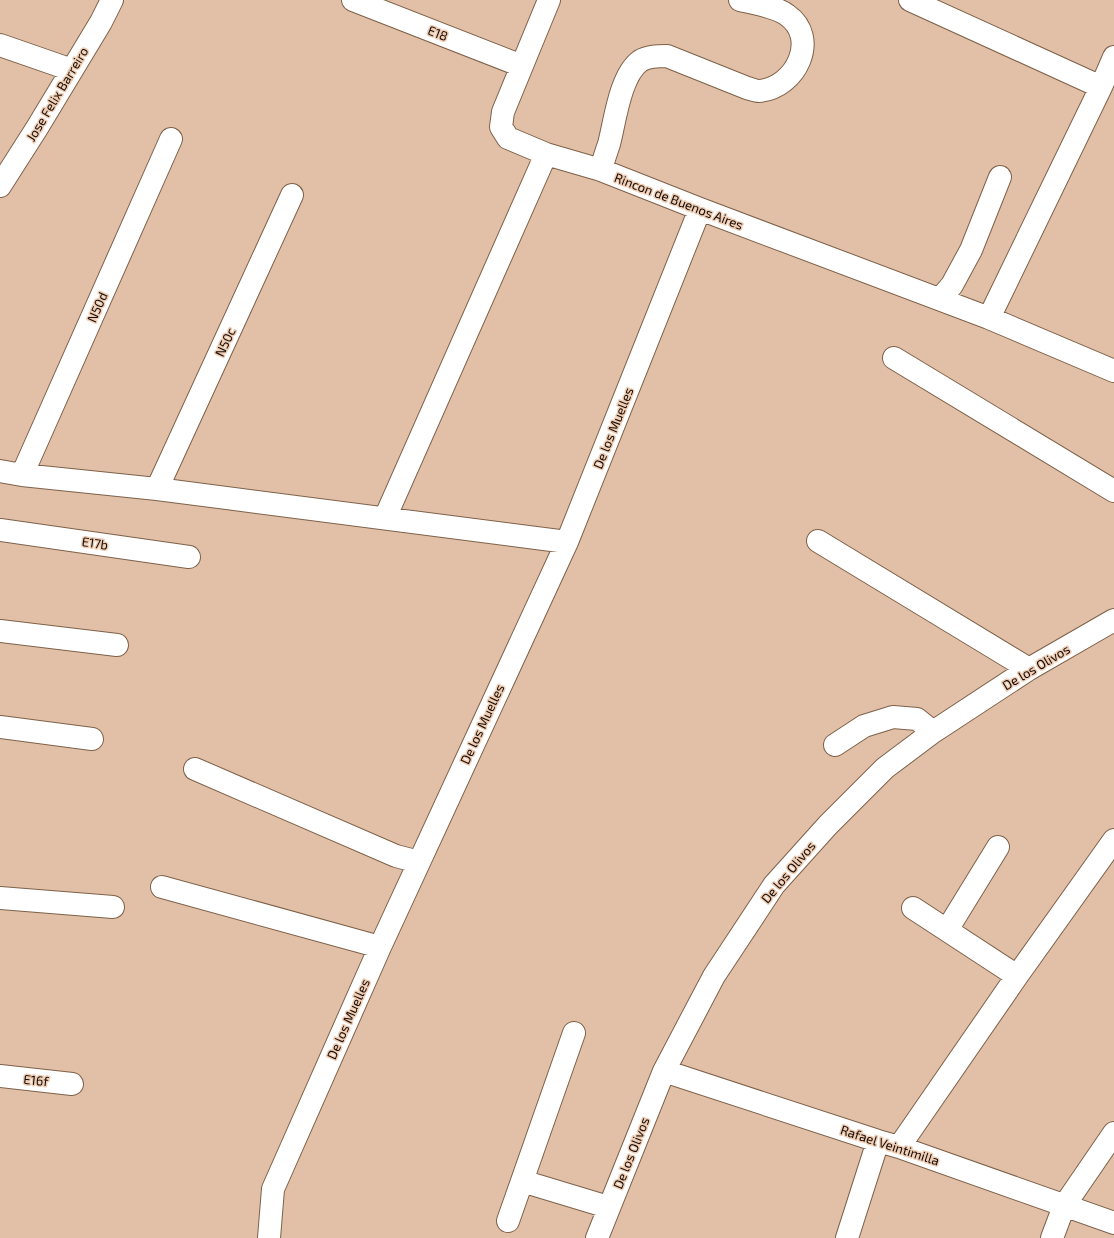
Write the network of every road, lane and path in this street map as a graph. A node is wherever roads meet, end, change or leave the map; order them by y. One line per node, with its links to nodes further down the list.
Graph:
1 (112, 0): 9 (street, Jose Felix Barreiro)
2 (353, 0): 8 (street, E18)
3 (549, 0): 8 (street, Rincon de Buenos Aires)
4 (740, 0): 13 (street)
5 (910, 0): 10 (street)
6 (0, 45): 9 (street)
7 (1114, 57): 10 (street)
8 (522, 66): 12 (street, Rincon de Buenos Aires)
9 (72, 70): 15 (street, Jose Felix Barreiro)
10 (1101, 87): 19 (street)
11 (171, 139): 23 (street, N50d)
12 (546, 154): 13 (street, Rincon de Buenos Aires); 26 (street)
13 (601, 170): 17 (street, Rincon de Buenos Aires)
14 (1000, 177): 18 (street)
15 (0, 186)
16 (292, 195): 24 (street, N50c)
17 (700, 209): 18 (street, Rincon de Buenos Aires); 29 (street, De los Muelles)
18 (940, 299): 19 (street, Rincon de Buenos Aires)
19 (990, 318): 21 (street, Rincon de Buenos Aires)
20 (894, 358): 25 (street)
21 (1114, 371)
22 (0, 472): 23 (street)
23 (22, 475): 24 (street)
24 (158, 489): 26 (street)
25 (1114, 491)
26 (385, 518): 29 (street)
27 (0, 530): 30 (street, E17b)
28 (818, 541): 34 (street)
29 (567, 542): 42 (street, De los Muelles)
30 (189, 557)
31 (1114, 620): 34 (street, De los Olivos)
32 (0, 631): 33 (street)
33 (117, 646)
34 (1029, 669): 36 (street, De los Olivos)
35 (0, 727): 37 (street)
36 (933, 732): 38 (street); 51 (street, De los Olivos)
37 (92, 739)
38 (836, 745)
39 (195, 769): 42 (street)
40 (1114, 840): 49 (street)
41 (998, 847): 47 (street)
42 (419, 862): 48 (street, De los Muelles)
43 (162, 887): 48 (street)
44 (0, 898): 45 (street)
45 (113, 907)
46 (913, 908): 47 (street)
47 (947, 930): 49 (street)
48 (380, 948): 62 (street, De los Muelles)
49 (1017, 976): 56 (street)
50 (574, 1033): 57 (street)
51 (664, 1072): 55 (street, Rafael Veintimilla); 59 (street, De los Olivos)
52 (0, 1076): 53 (street, E16f)
53 (72, 1084)
54 (1114, 1133): 58 (street)
55 (878, 1141): 56 (street, Rafael Veintimilla); 64 (street)
56 (899, 1147): 58 (street, Rafael Veintimilla)
57 (522, 1181): 59 (street); 60 (street)
58 (1064, 1206): 61 (street, Rafael Veintimilla); 65 (street)
59 (608, 1207): 63 (street, De los Olivos)
60 (508, 1221)
61 (1114, 1223)
62 (269, 1238)
63 (597, 1238)
64 (847, 1238)
65 (1052, 1238)

